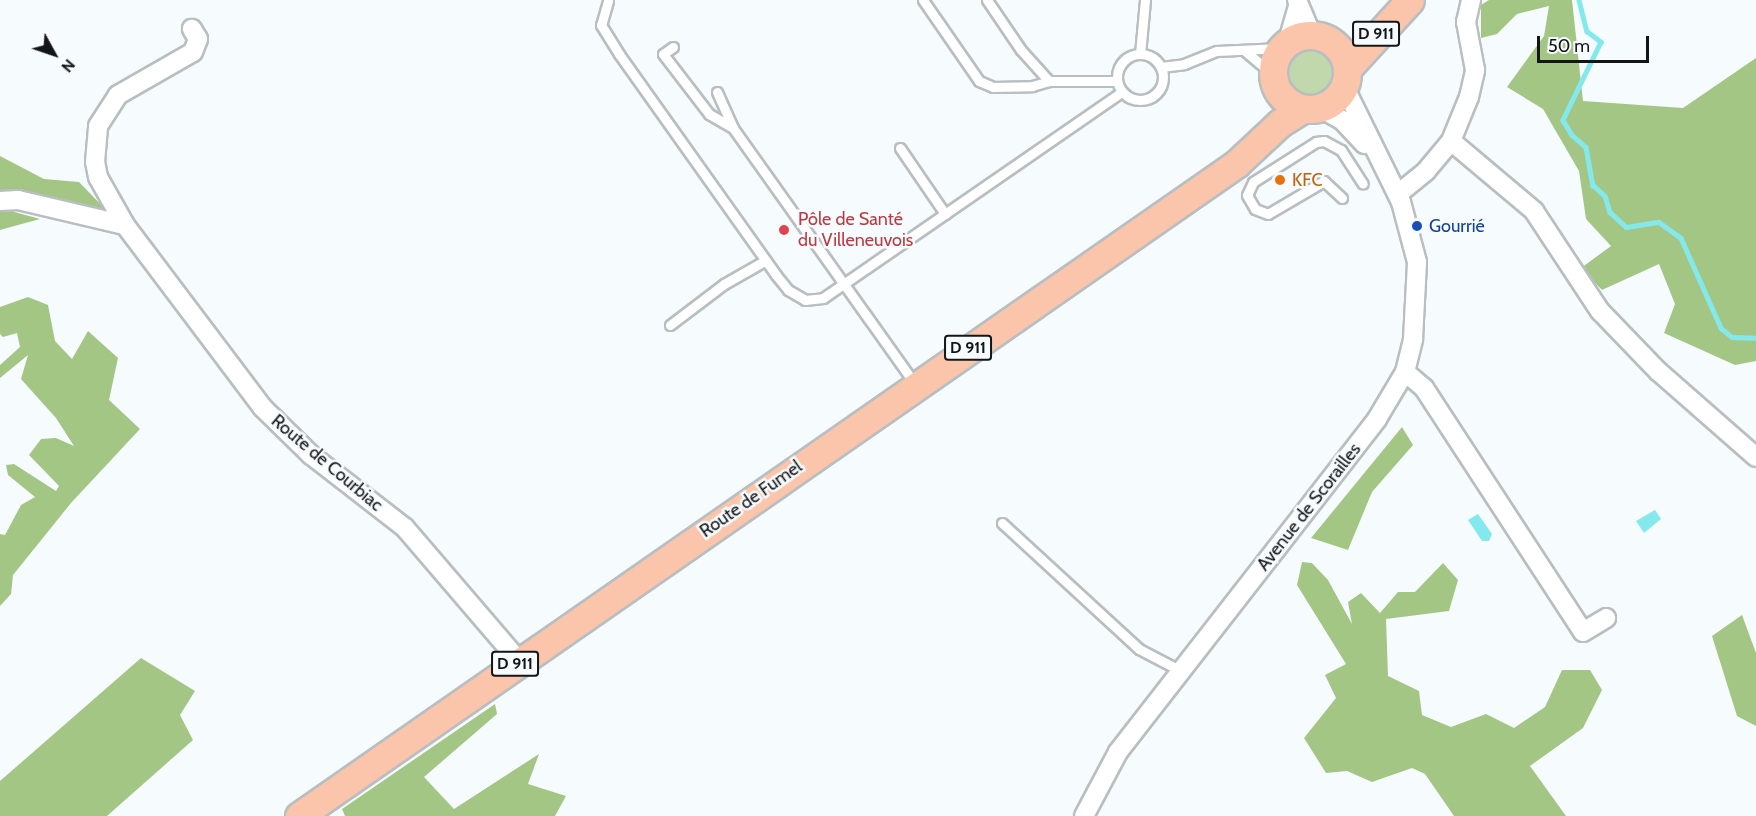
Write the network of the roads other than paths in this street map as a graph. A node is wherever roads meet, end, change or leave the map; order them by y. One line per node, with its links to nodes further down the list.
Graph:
1 (923, 0): 16 (lane)
2 (987, 0): 16 (lane)
3 (1145, 0): 12 (lane)
4 (1471, 0): 22 (street)
5 (608, 1): 32 (lane)
6 (1409, 1): 9 (main road, D 911); 14 (main road, D 911)
7 (1297, 3): 9 (street); 9 (street)
8 (192, 29): 31 (street, Route de Courbiac)
9 (1303, 41): 11 (lane); 14 (main road); 15 (main road)
10 (673, 47): 21 (lane)
11 (1245, 51): 13 (lane); 15 (lane)
12 (1140, 54): 13 (lane); 17 (lane)
13 (1161, 67): 19 (lane)
14 (1346, 78): 20 (main road); 24 (street, Avenue de Scorailles)
15 (1273, 80): 20 (main road); 25 (main road, Route de Fumel / D 911)
16 (1049, 81): 17 (lane)
17 (1117, 81): 19 (lane)
18 (717, 92): 21 (lane)
19 (1122, 92): 30 (lane)
20 (1311, 109): 24 (street, Avenue de Scorailles); 25 (main road, Route de Fumel / D 911)
21 (733, 128): 33 (lane)
22 (1451, 141): 27 (street); 37 (street)
23 (900, 148): 30 (lane)
24 (1380, 165): 27 (street, Avenue de Scorailles)
25 (1204, 184): 36 (main road, Route de Fumel / D 911)
26 (1363, 184): 28 (lane)
27 (1398, 194): 35 (street, Avenue de Scorailles)
28 (1342, 198)
29 (0, 201): 31 (street)
30 (945, 214): 33 (lane)
31 (125, 225): 40 (street, Route de Courbiac)
32 (765, 260): 33 (lane); 34 (lane)
33 (844, 284): 36 (lane)
34 (670, 325)
35 (1405, 372): 39 (street); 41 (street, Avenue de Scorailles)
36 (915, 384): 40 (main road, Route de Fumel / D 911)
37 (1756, 457)
38 (1002, 522): 41 (lane)
39 (1606, 618)
40 (519, 661): 42 (main road, Route de Fumel / D 911)
41 (1181, 671): 43 (street, Avenue de Scorailles)
42 (298, 816)
43 (1084, 816)

